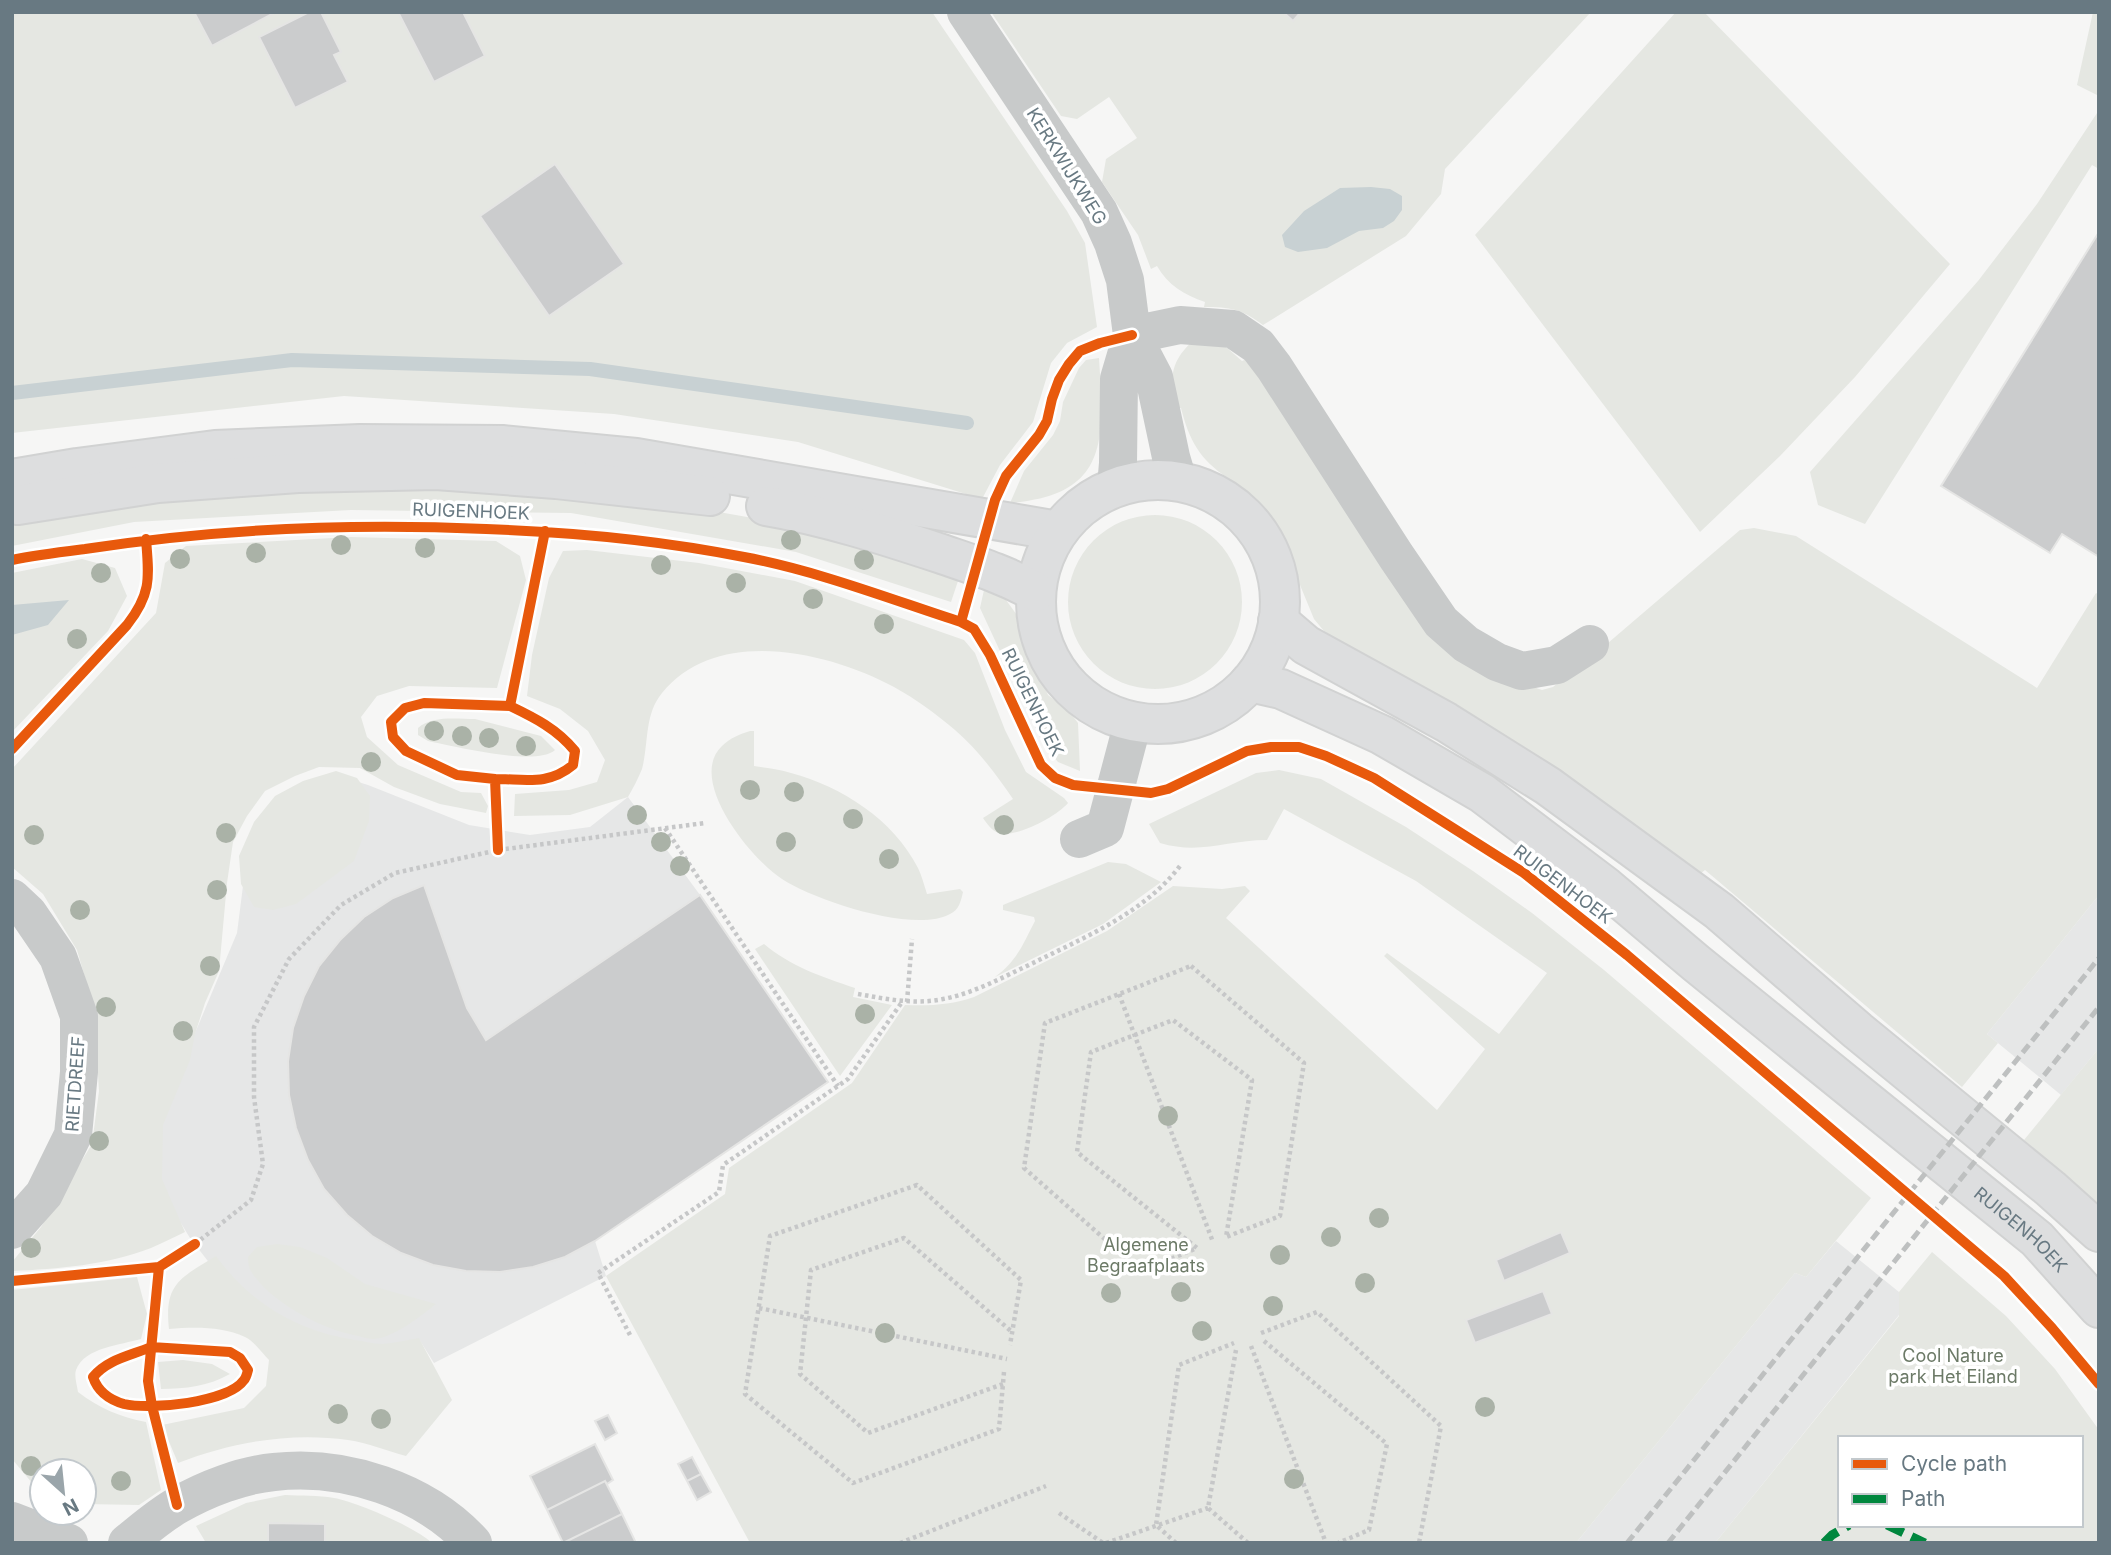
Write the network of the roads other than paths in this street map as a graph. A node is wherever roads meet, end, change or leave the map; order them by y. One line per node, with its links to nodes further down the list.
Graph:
1 (966, 12): 2 (street, KERKWIJKWEG)
2 (1132, 335): 4 (street, KERKWIJKWEG); 5 (street, KERKWIJKWEG); 10 (street)
3 (12, 479): 7 (main road)
4 (1178, 481): 5 (main road); 9 (main road)
5 (1116, 487): 7 (main road)
6 (12, 505): 8 (main road, RUIGENHOEK)
7 (1058, 531): 8 (main road)
8 (1036, 592): 12 (main road)
9 (1278, 621): 11 (main road); 16 (main road)
10 (1590, 644)
11 (1250, 682): 12 (main road); 17 (main road, RUIGENHOEK)
12 (1133, 722): 13 (street)
13 (1079, 839)
14 (12, 898): 15 (street, RIETDREEF)
15 (12, 1230)
16 (2099, 1232)
17 (2099, 1308)
18 (12, 1521): 19 (street)
19 (69, 1543)
20 (127, 1543): 21 (street)
21 (473, 1543)

